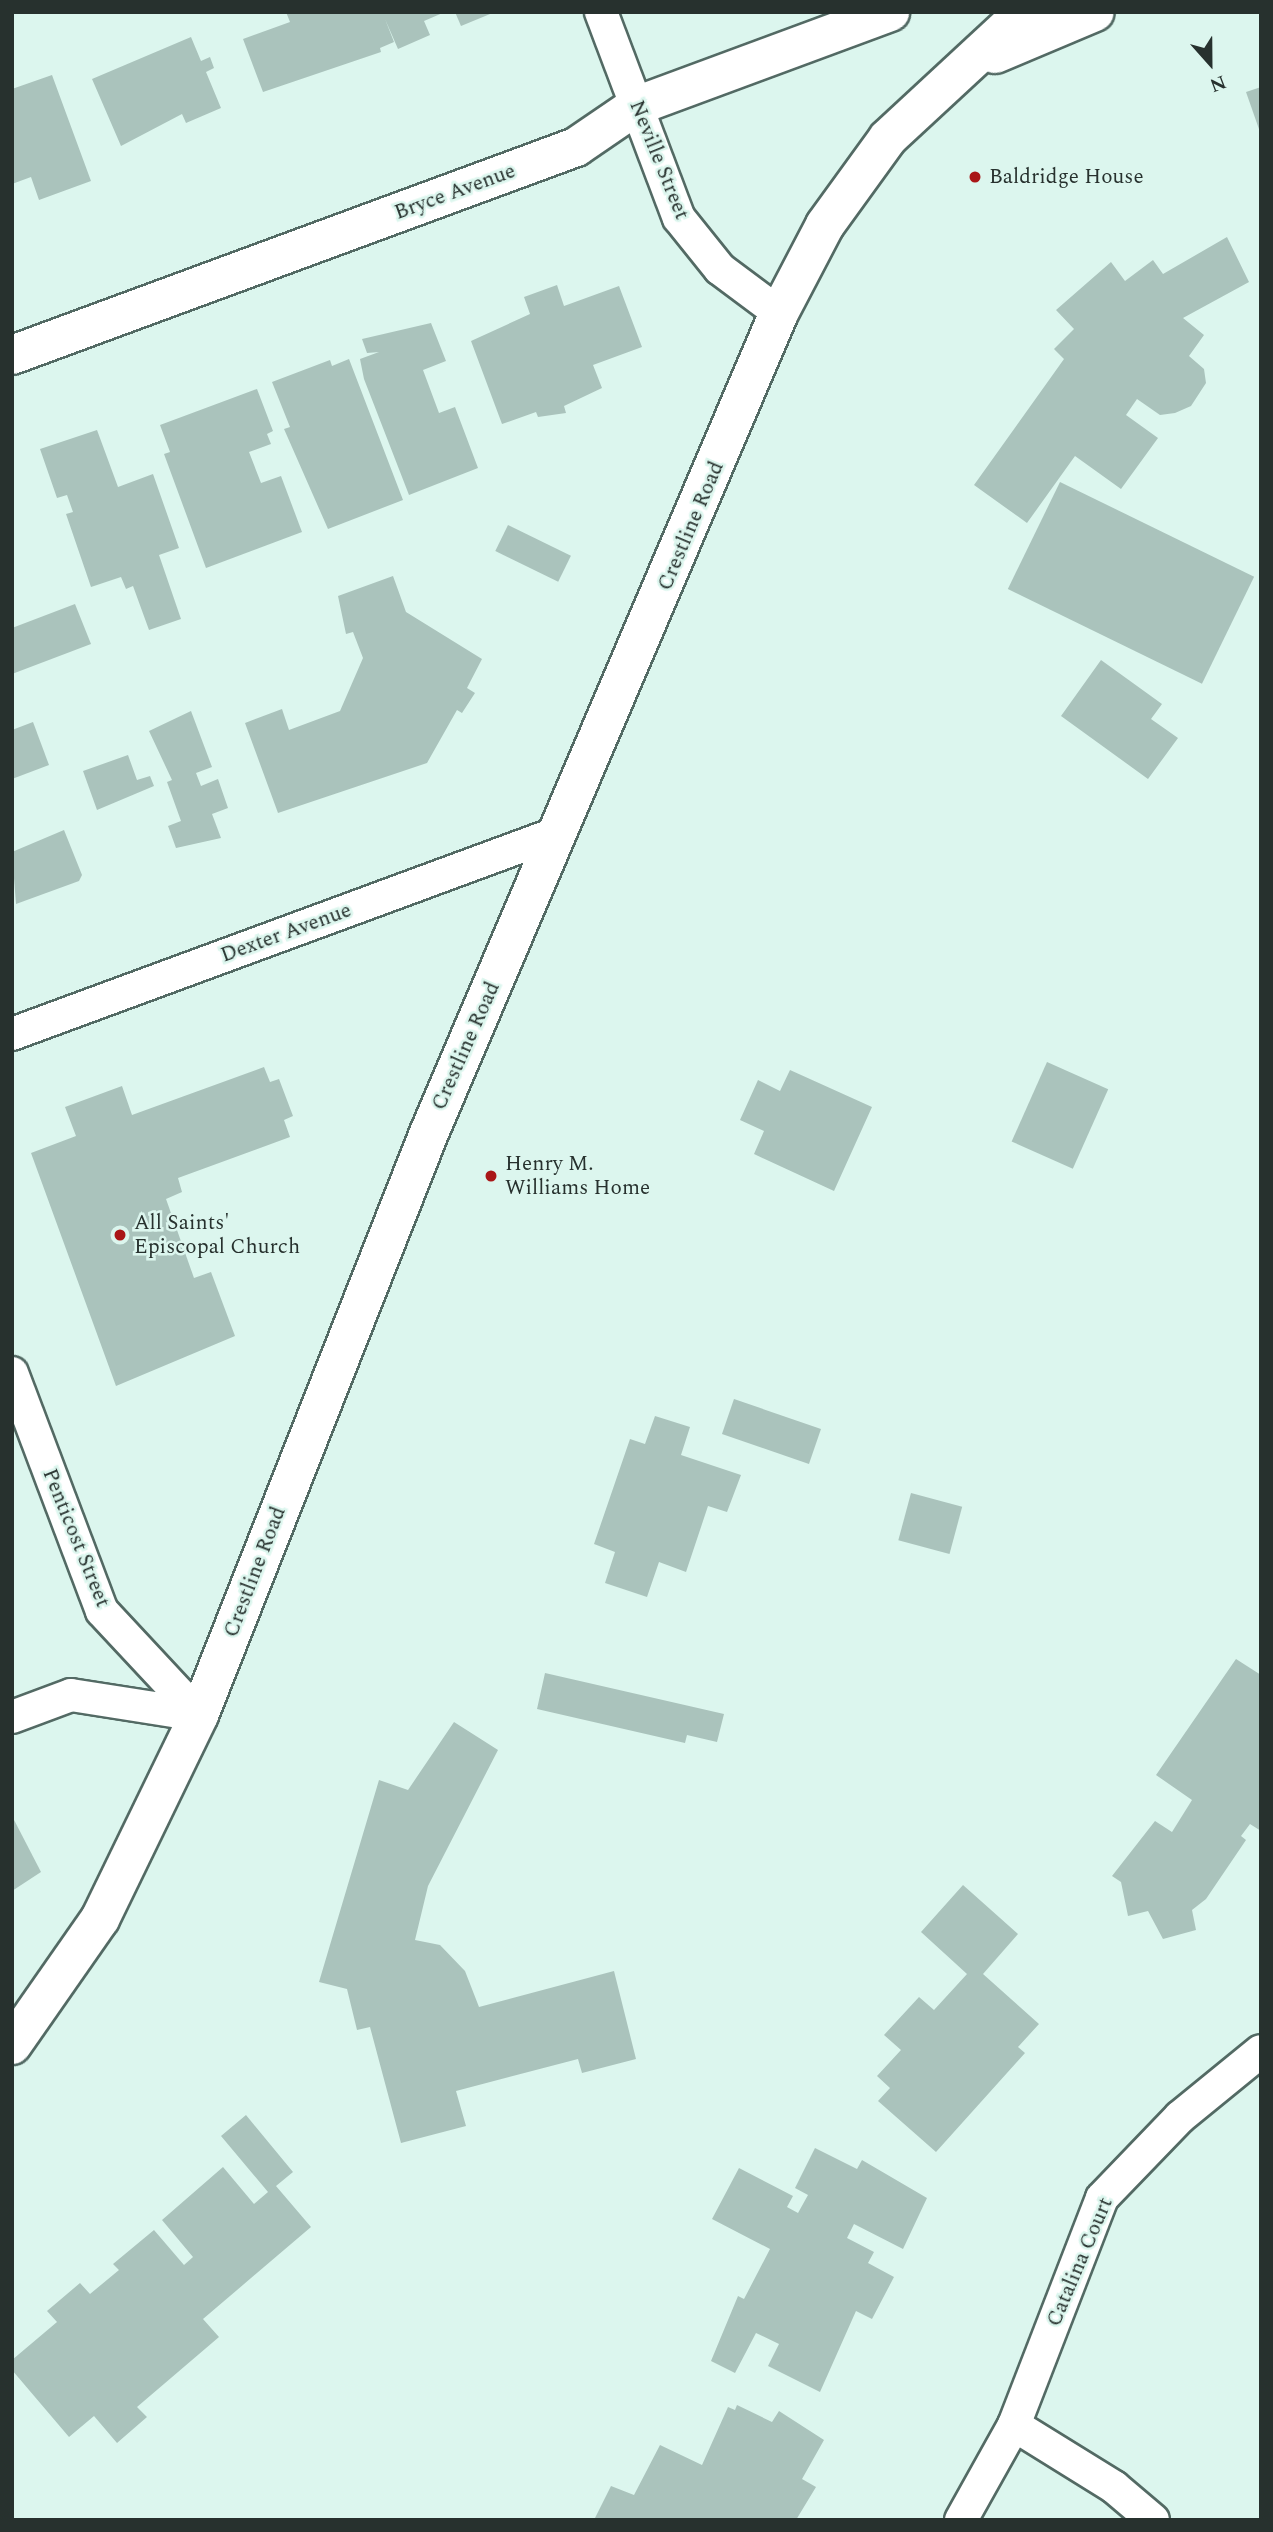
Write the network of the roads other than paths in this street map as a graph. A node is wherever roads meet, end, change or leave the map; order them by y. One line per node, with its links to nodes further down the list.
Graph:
1 (601, 12): 6 (street, Neville Street)
2 (891, 12): 6 (street, Bryce Avenue)
3 (1024, 12): 5 (street, Crestline Road)
4 (1095, 12): 5 (street)
5 (959, 72): 7 (street, Crestline Road)
6 (636, 106): 7 (street, Neville Street); 8 (street, Bryce Avenue)
7 (779, 313): 9 (street, Crestline Road)
8 (12, 355)
9 (560, 832): 10 (street, Dexter Avenue); 12 (street, Crestline Road)
10 (12, 1034)
11 (12, 1373): 12 (street, Penticost Street)
12 (199, 1715): 13 (street); 14 (street, Crestline Road)
13 (12, 1717)
14 (12, 2045)
15 (1261, 2051): 16 (street, Catalina Court)
16 (1014, 2425): 17 (street, Catalina Court); 18 (street)
17 (961, 2520)
18 (1153, 2520)

